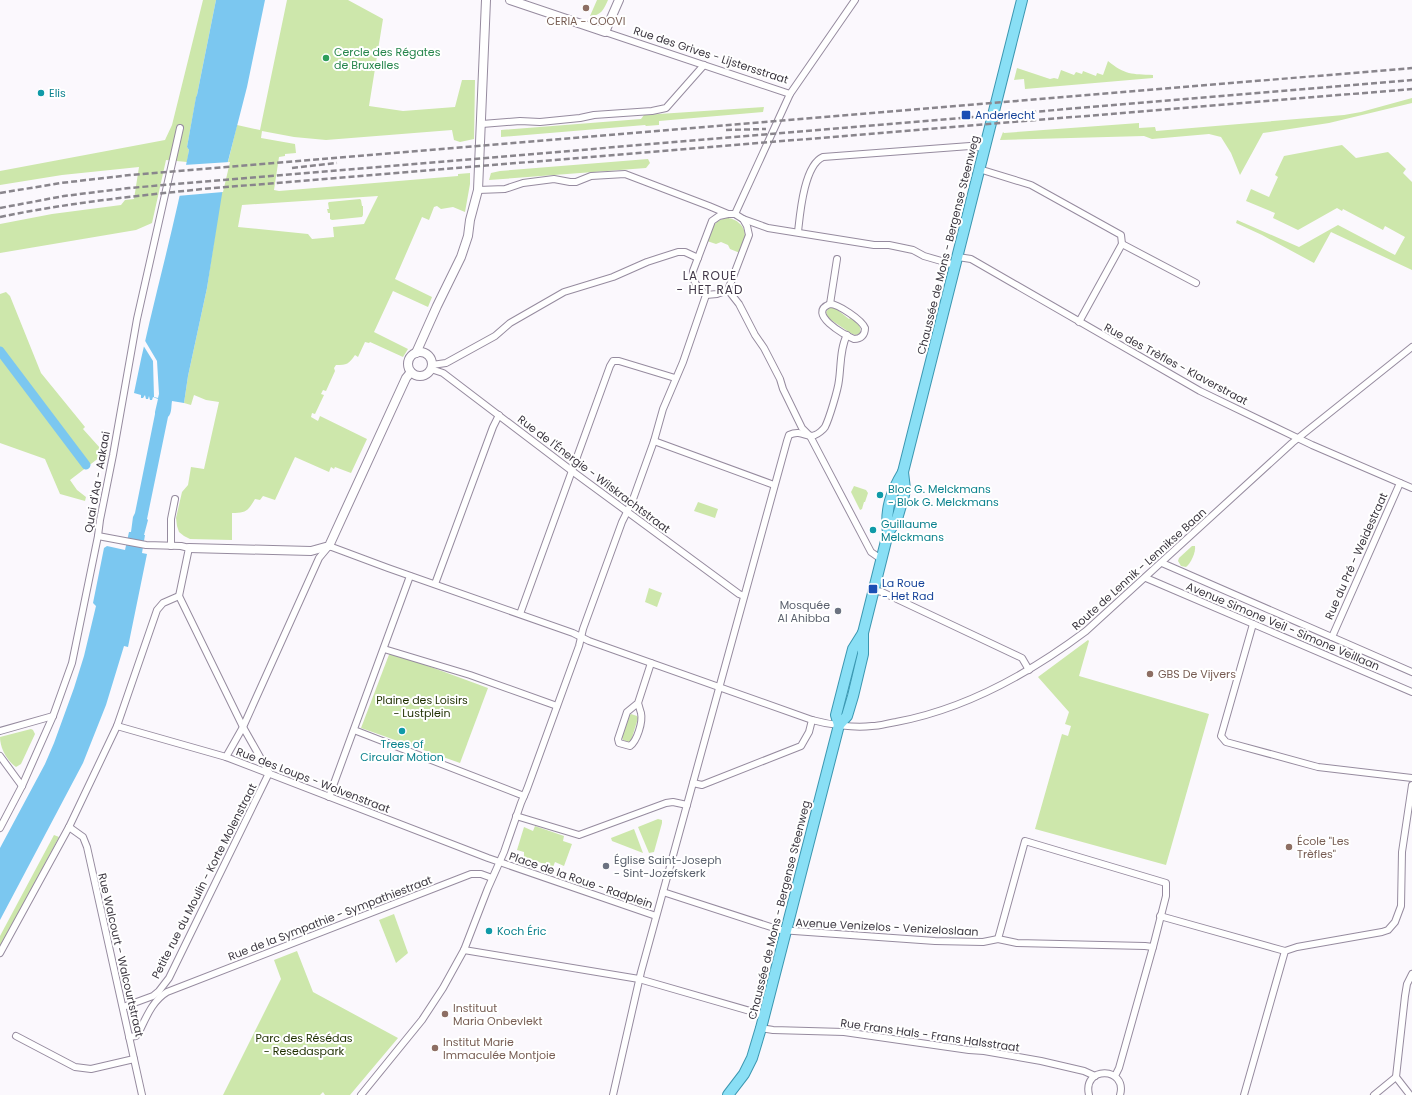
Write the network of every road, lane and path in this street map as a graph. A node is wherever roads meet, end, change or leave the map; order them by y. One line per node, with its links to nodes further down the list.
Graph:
1 (486, 0): 9 (street)
2 (510, 0): 6 (street, Rue des Grives - Lijstersstraat)
3 (618, 0): 6 (street)
4 (855, 0): 8 (street)
5 (1022, 0): 11 (main road, Chaussée de Mons - Bergense Steenweg)
6 (605, 32): 7 (street, Rue des Grives - Lijstersstraat)
7 (704, 64): 8 (street, Rue des Grives - Lijstersstraat); 9 (street)
8 (790, 94): 15 (street)
9 (482, 124): 13 (street)
10 (180, 128): 43 (street, Quai d'Aa - Aakaai)
11 (984, 148): 12 (main road, Chaussée de Mons - Bergense Steenweg); 17 (street)
12 (979, 169): 18 (street); 21 (main road, Chaussée de Mons - Bergense Steenweg)
13 (478, 190): 14 (street); 29 (street)
14 (728, 214): 15 (street); 19 (street)
15 (735, 214): 16 (street, Rue des Trèfles - Klaverstraat)
16 (743, 219): 17 (street, Rue des Trèfles - Klaverstraat); 23 (street)
17 (798, 232): 21 (street, Rue des Trèfles - Klaverstraat)
18 (1122, 244): 22 (street); 26 (street)
19 (698, 258): 24 (street); 30 (street)
20 (837, 259): 25 (street)
21 (957, 261): 26 (street, Rue des Trèfles - Klaverstraat); 47 (main road, Chaussée de Mons - Bergense Steenweg)
22 (1196, 283)
23 (728, 290): 24 (street); 34 (street)
24 (706, 295): 32 (street)
25 (830, 304): 27 (street); 27 (street)
26 (1079, 322): 35 (street, Rue des Trèfles - Klaverstraat)
27 (847, 335): 34 (street)
28 (1412, 347): 35 (street, Route de Lennik - Lennikse Baan)
29 (416, 353): 30 (street); 31 (street)
30 (432, 367): 31 (street); 33 (street, Rue de l'Énergie - Wilskrachtstraat)
31 (412, 372): 45 (street)
32 (676, 378): 36 (street); 37 (street)
33 (499, 416): 37 (street, Rue de l'Énergie - Wilskrachtstraat); 51 (street)
34 (810, 436): 39 (street); 47 (street)
35 (1298, 438): 38 (street, Rue des Trèfles - Klaverstraat); 48 (street, Route de Lennik - Lennikse Baan)
36 (654, 441): 39 (street); 42 (street)
37 (572, 471): 42 (street, Rue de l'Énergie - Wilskrachtstraat); 55 (street)
38 (1400, 483): 40 (street, Rue des Trèfles - Klaverstraat); 58 (street, Rue du Pré - Weidestraat)
39 (774, 485): 54 (street)
40 (1412, 488)
41 (175, 499): 44 (street)
42 (627, 511): 54 (street, Rue de l'Énergie - Wilskrachtstraat); 57 (street)
43 (98, 536): 44 (street); 67 (street, Quai d'Aa - Aakaai)
44 (171, 546): 46 (street)
45 (329, 546): 46 (street); 49 (street, Route de Lennik - Lennikse Baan); 71 (street)
46 (189, 548): 53 (street)
47 (881, 559): 52 (main road, Chaussée de Mons - Bergense Steenweg)
48 (1162, 563): 50 (street, Route de Lennik - Lennikse Baan); 58 (street, Avenue Simone Veil - Simone Veillaan)
49 (410, 576): 51 (street, Route de Lennik - Lennikse Baan); 59 (street)
50 (1146, 578): 56 (street, Avenue Simone Veil - Simone Veillaan); 61 (street, Route de Lennik - Lennikse Baan)
51 (435, 584): 55 (street, Route de Lennik - Lennikse Baan)
52 (873, 590): 61 (street); 69 (main road, Chaussée de Mons - Bergense Steenweg)
53 (179, 596): 70 (street); 71 (street)
54 (744, 596): 63 (street)
55 (520, 614): 57 (street, Route de Lennik - Lennikse Baan)
56 (1253, 624): 64 (street, Avenue Simone Veil - Simone Veillaan); 77 (street)
57 (581, 637): 60 (street, Route de Lennik - Lennikse Baan); 66 (street)
58 (1332, 637): 62 (street, Avenue Simone Veil - Simone Veillaan)
59 (384, 649): 66 (street); 72 (street)
60 (651, 663): 63 (street, Route de Lennik - Lennikse Baan); 65 (street)
61 (1029, 670): 69 (street, Route de Lennik - Lennikse Baan)
62 (1412, 672)
63 (719, 688): 68 (street, Route de Lennik - Lennikse Baan); 78 (street)
64 (1412, 692)
65 (638, 703): 65 (street)
66 (557, 706): 81 (street)
67 (53, 716): 73 (street); 80 (street, Quai d'Aa - Aakaai)
68 (812, 720): 69 (street, Route de Lennik - Lennikse Baan); 78 (street)
69 (839, 725): 92 (main road, Chaussée de Mons - Bergense Steenweg)
70 (117, 726): 75 (street, Rue des Loups - Wolvenstraat); 85 (street)
71 (243, 727): 75 (street); 76 (street)
72 (354, 730): 81 (street); 82 (street)
73 (0, 731)
74 (0, 756): 80 (street)
75 (226, 756): 76 (street, Rue des Loups - Wolvenstraat)
76 (269, 773): 82 (street, Rue des Loups - Wolvenstraat); 99 (street, Petite rue du Moulin - Korte Molenstraat)
77 (1412, 778)
78 (693, 783): 83 (street)
79 (1412, 785): 96 (street)
80 (22, 786): 86 (street, Quai d'Aa - Aakaai)
81 (524, 796): 84 (street)
82 (329, 797): 87 (street, Rue des Loups - Wolvenstraat)
83 (687, 805): 84 (street); 89 (street)
84 (516, 816): 87 (street)
85 (69, 827): 97 (street); 105 (street, Rue Walcourt - Walcourtstraat)
86 (0, 828)
87 (499, 862): 88 (street); 90 (street, Place de la Roue - Radplein)
88 (492, 878): 95 (street); 101 (street, Rue de la Sympathie - Sympathiestraat)
89 (663, 892): 90 (street); 92 (street, Avenue Venizelos - Venizeloslaan)
90 (656, 916): 100 (street)
91 (1160, 916): 93 (street); 94 (street); 96 (street)
92 (786, 931): 93 (street, Avenue Venizelos - Venizeloslaan); 106 (main road, Chaussée de Mons - Bergense Steenweg)
93 (998, 939): 94 (street, Avenue Venizelos - Venizeloslaan)
94 (1153, 947): 112 (street)
95 (464, 950): 100 (street); 115 (street)
96 (1285, 951): 120 (street)
97 (0, 953)
98 (1412, 974): 103 (street)
99 (169, 978): 101 (street); 104 (street, Petite rue du Moulin - Korte Molenstraat)
100 (639, 979): 106 (street); 116 (street)
101 (176, 988): 104 (street, Rue de la Sympathie - Sympathiestraat)
102 (1412, 993): 103 (street)
103 (1405, 996): 113 (street)
104 (155, 997): 105 (street, Rue de la Sympathie - Sympathiestraat); 109 (street, Petite rue du Moulin - Korte Molenstraat)
105 (123, 1007): 109 (street, Rue Walcourt - Walcourtstraat)
106 (764, 1016): 107 (main road, Chaussée de Mons - Bergense Steenweg)
107 (761, 1028): 111 (street, Rue Frans Hals - Frans Halsstraat); 117 (main road, Chaussée de Mons - Bergense Steenweg)
108 (16, 1036): 110 (street)
109 (129, 1037): 110 (street, Rue Walcourt - Walcourtstraat)
110 (134, 1059): 114 (street, Rue Walcourt - Walcourtstraat)
111 (1095, 1076): 112 (street); 118 (street)
112 (1115, 1076): 119 (street)
113 (1396, 1077): 121 (street); 122 (street)
114 (142, 1095)
115 (361, 1095)
116 (613, 1095)
117 (728, 1095)
118 (1088, 1095)
119 (1120, 1095)
120 (1244, 1095)
121 (1374, 1095)
122 (1410, 1095)

